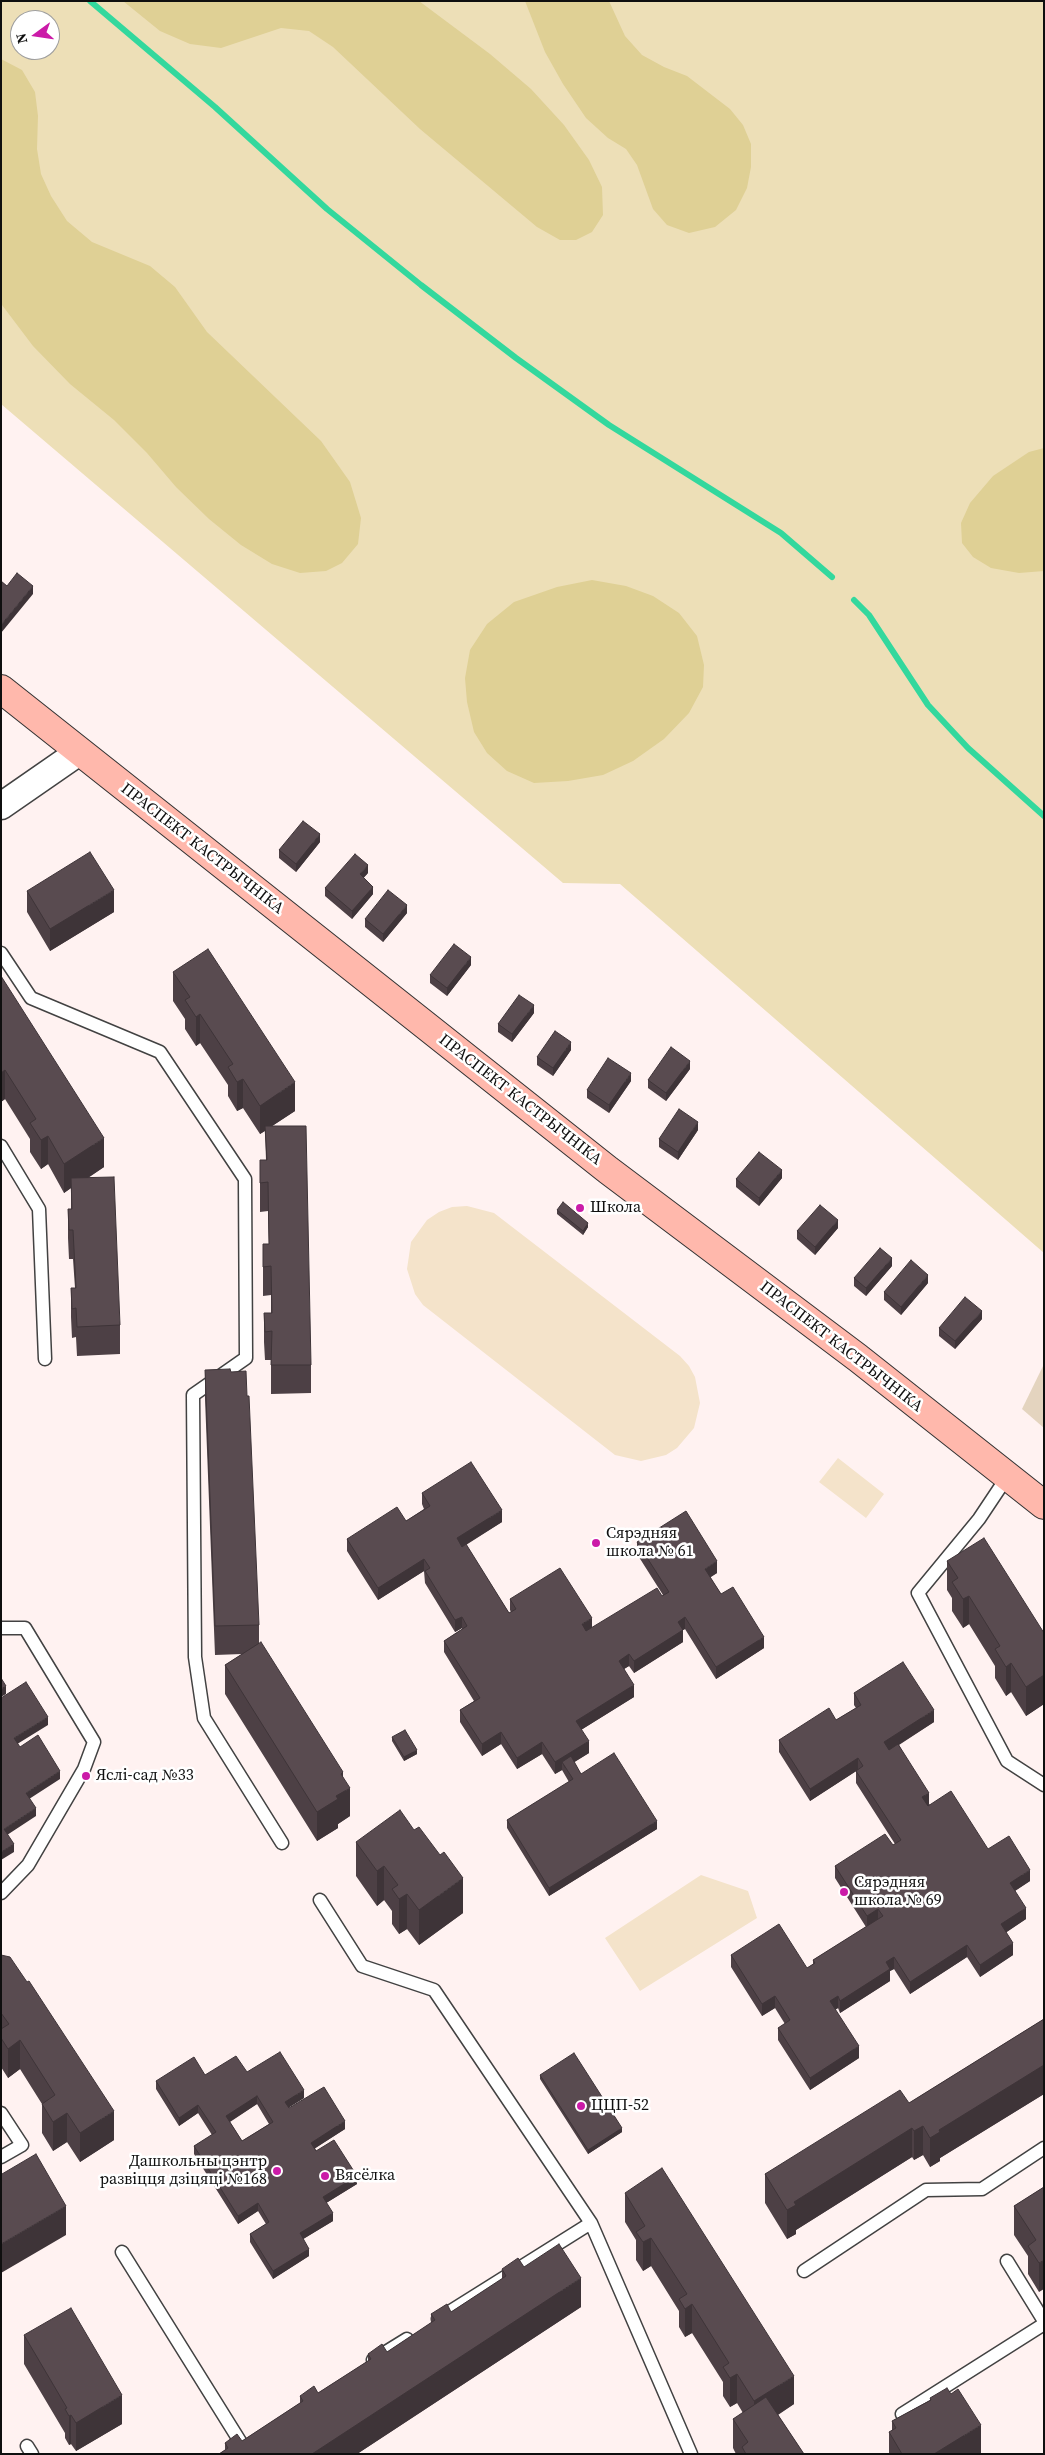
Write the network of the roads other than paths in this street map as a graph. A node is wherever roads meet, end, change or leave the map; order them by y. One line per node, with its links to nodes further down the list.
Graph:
1 (1, 688): 2 (main road, ПРАСПЕКТ КАСТРЫЧНІКА)
2 (79, 752): 3 (street); 7 (main road, ПРАСПЕКТ КАСТРЫЧНІКА)
3 (1, 806)
4 (1, 953): 11 (lane)
5 (1, 1146): 6 (lane)
6 (46, 1359)
7 (1007, 1477): 8 (main road, ПРАСПЕКТ КАСТРЫЧНІКА); 10 (lane)
8 (1044, 1505)
9 (1, 1628): 12 (lane)
10 (1044, 1785)
11 (282, 1843)
12 (1, 1893)
13 (320, 1900): 17 (lane)
14 (1, 2113): 16 (lane)
15 (1044, 2148): 20 (lane)
16 (1, 2157)
17 (591, 2223): 22 (lane); 25 (lane)
18 (122, 2252): 24 (lane)
19 (1007, 2262): 21 (lane)
20 (804, 2271)
21 (1044, 2322): 23 (lane)
22 (366, 2364)
23 (902, 2414)
24 (241, 2443)
25 (691, 2454)

